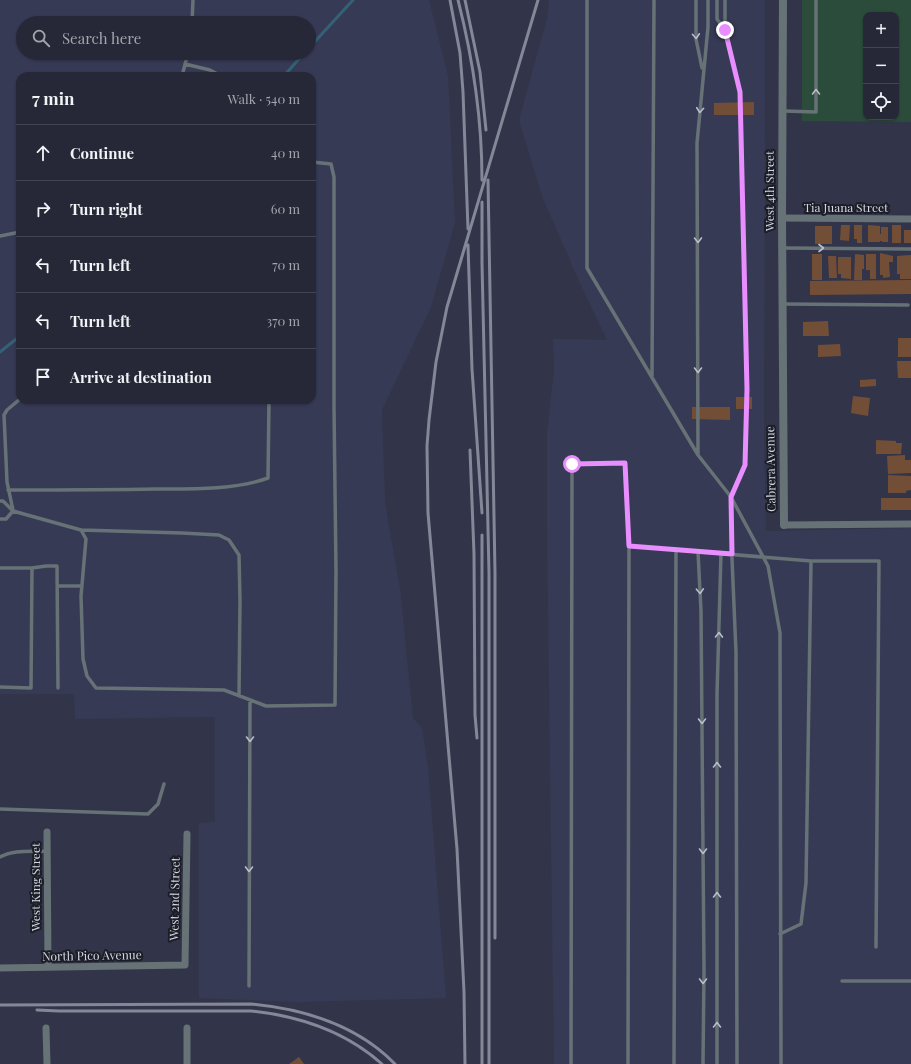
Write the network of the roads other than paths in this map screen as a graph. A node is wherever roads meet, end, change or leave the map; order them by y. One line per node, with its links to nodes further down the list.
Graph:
1 (193, 0): 10 (lane)
2 (587, 0): 27 (lane)
3 (654, 0): 27 (lane)
4 (696, 0): 16 (lane, one-way to 16)
5 (708, 0): 16 (lane)
6 (717, 0): 11 (lane)
7 (725, 0): 11 (lane)
8 (783, 0): 17 (street, West 4th Street)
9 (816, 0): 17 (lane, one-way to 9)
10 (192, 16)
11 (725, 30): 33 (lane)
12 (186, 60): 13 (lane)
13 (185, 64): 14 (lane); 15 (lane)
14 (183, 72)
15 (214, 72)
16 (703, 72): 31 (lane, one-way to 31)
17 (782, 111): 19 (street, West 4th Street)
18 (316, 162): 54 (lane)
19 (782, 218): 20 (street, Tia Juana Street); 23 (street, West 4th Street)
20 (911, 219)
21 (16, 233): 22 (lane)
22 (0, 236)
23 (782, 248): 24 (lane, one-way to 24); 25 (street, West 4th Street)
24 (911, 248)
25 (782, 304): 26 (lane); 28 (street, West 4th Street)
26 (908, 305)
27 (652, 377): 31 (lane)
28 (782, 382): 38 (street, Cabrera Avenue)
29 (16, 402): 32 (lane)
30 (269, 404): 32 (lane)
31 (698, 455): 33 (lane)
32 (8, 490): 35 (lane)
33 (731, 497): 44 (lane); 45 (lane)
34 (0, 501): 35 (lane)
35 (13, 511): 36 (lane); 39 (lane)
36 (0, 519)
37 (911, 524): 38 (street, Cabrera Avenue)
38 (784, 525)
39 (81, 530): 50 (lane); 53 (lane)
40 (629, 546): 41 (lane); 73 (lane); 74 (lane)
41 (676, 550): 42 (lane); 75 (lane)
42 (698, 552): 43 (lane); 76 (lane, one-way to 76)
43 (721, 553): 44 (lane); 77 (lane, one-way to 43)
44 (732, 554): 45 (lane); 78 (lane)
45 (763, 557): 46 (lane); 61 (lane)
46 (811, 561): 61 (lane); 62 (lane)
47 (0, 568): 48 (lane)
48 (32, 568): 49 (lane); 51 (lane)
49 (57, 586): 50 (lane); 52 (lane)
50 (82, 586): 53 (lane)
51 (0, 687)
52 (58, 688)
53 (239, 696): 54 (lane)
54 (250, 700): 68 (lane, one-way to 68)
55 (164, 784): 56 (lane)
56 (0, 809)
57 (47, 832): 59 (street, West King Street)
58 (187, 834): 63 (street, West 2nd Street)
59 (47, 851): 60 (lane); 64 (street, West King Street)
60 (0, 857)
61 (780, 934): 79 (lane)
62 (876, 947)
63 (185, 965): 64 (street, North Pico Avenue)
64 (48, 967): 65 (street, North Pico Avenue)
65 (0, 968)
66 (842, 981): 67 (lane)
67 (911, 981)
68 (249, 986)
69 (46, 1028): 71 (street)
70 (187, 1028): 72 (street)
71 (47, 1064)
72 (187, 1064)
73 (571, 1064)
74 (628, 1064)
75 (674, 1064)
76 (703, 1064)
77 (717, 1064)
78 (737, 1064)
79 (781, 1064)

